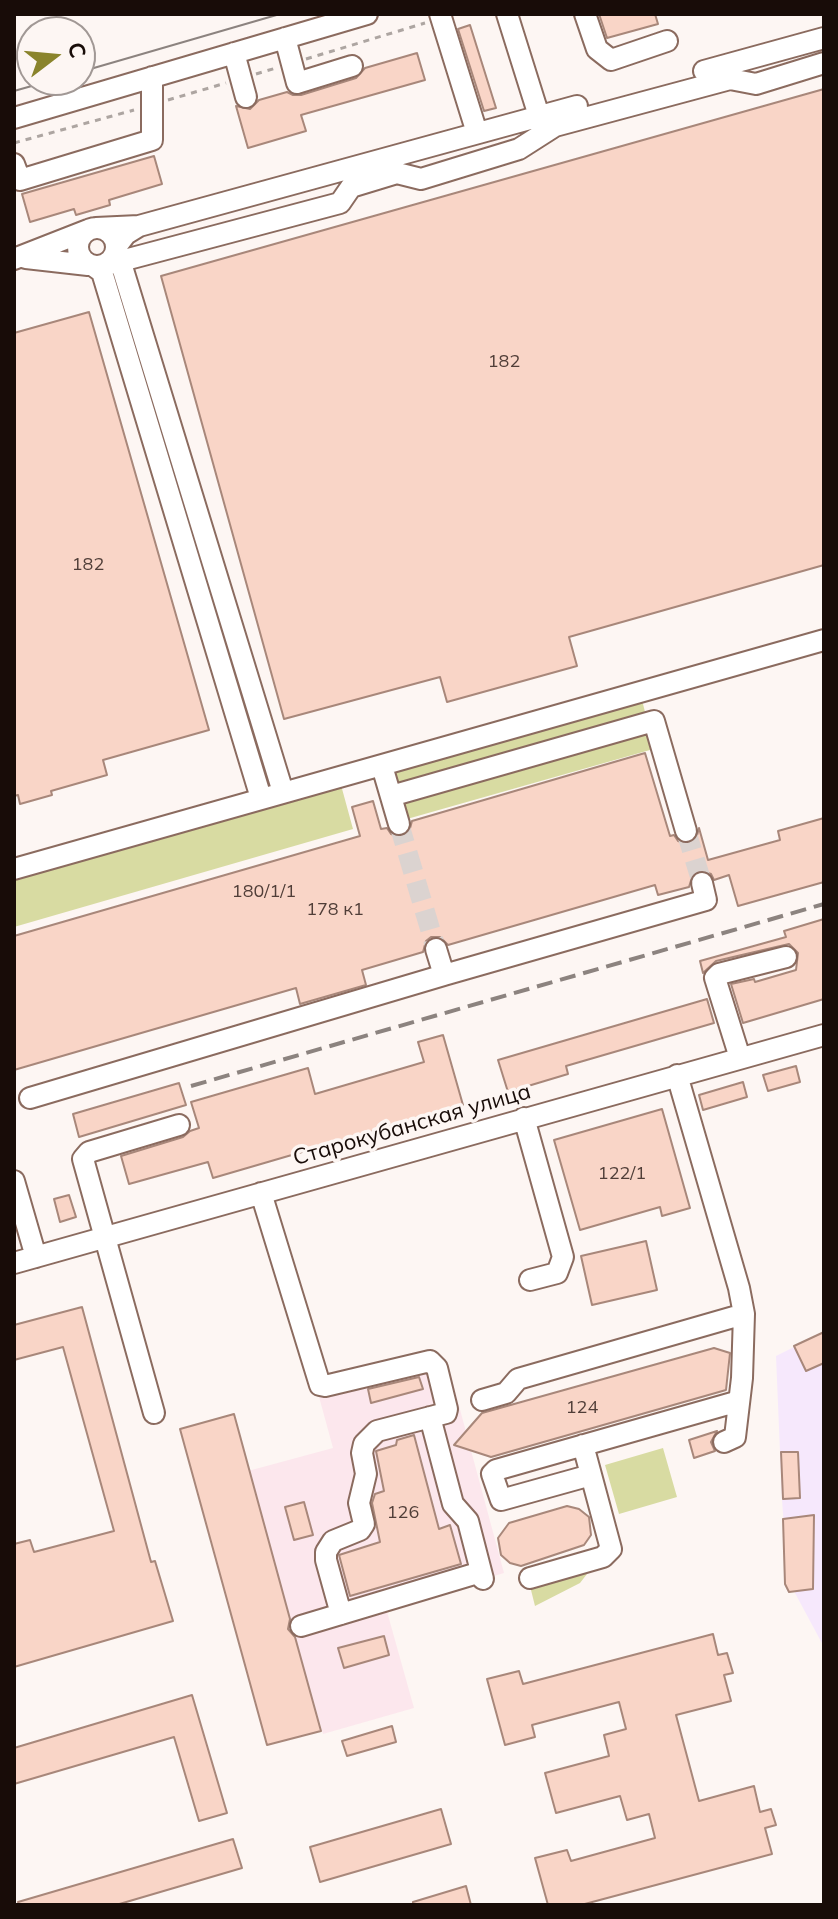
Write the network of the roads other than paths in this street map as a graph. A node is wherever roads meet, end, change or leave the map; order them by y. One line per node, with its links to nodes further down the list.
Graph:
1 (367, 14): 5 (street)
2 (440, 14): 15 (street)
3 (507, 14): 13 (street)
4 (585, 14): 7 (street)
5 (285, 38): 8 (street); 10 (street)
6 (824, 38): 13 (street)
7 (667, 41)
8 (234, 53): 11 (street); 12 (street)
9 (824, 63): 20 (street)
10 (352, 66)
11 (152, 77): 14 (street); 16 (street)
12 (246, 97)
13 (539, 116): 15 (street)
14 (14, 118)
15 (477, 133): 17 (street)
16 (14, 164)
17 (139, 226): 18 (street); 20 (street)
18 (93, 229): 19 (street); 20 (street); 20 (street)
19 (16, 258): 20 (street)
20 (105, 261): 23 (street); 25 (street)
21 (824, 640): 22 (street)
22 (382, 766): 23 (street); 24 (street)
23 (283, 792): 25 (street)
24 (391, 796): 26 (street); 27 (street)
25 (261, 798): 28 (street)
26 (399, 824)
27 (686, 831)
28 (14, 869)
29 (702, 883): 32 (street)
30 (436, 949): 32 (street)
31 (786, 957): 34 (street)
32 (444, 975): 36 (street)
33 (824, 1035): 34 (street, Старокубанская улица)
34 (740, 1058): 35 (street, Старокубанская улица)
35 (677, 1075): 37 (street, Старокубанская улица); 45 (street)
36 (30, 1098)
37 (524, 1118): 40 (street, Старокубанская улица); 44 (street)
38 (179, 1125): 41 (street)
39 (14, 1181): 42 (street)
40 (261, 1193): 41 (street, Старокубанская улица); 49 (street)
41 (104, 1237): 42 (street, Старокубанская улица); 48 (street)
42 (36, 1257): 43 (street, Старокубанская улица)
43 (14, 1263)
44 (530, 1280)
45 (744, 1314): 46 (street); 47 (street)
46 (482, 1400)
47 (739, 1401): 50 (street); 51 (street)
48 (154, 1413)
49 (430, 1417): 54 (street); 54 (street)
50 (727, 1437)
51 (583, 1445): 52 (street); 52 (street)
52 (591, 1475): 53 (street)
53 (530, 1578)
54 (341, 1614): 55 (street)
55 (301, 1626)

